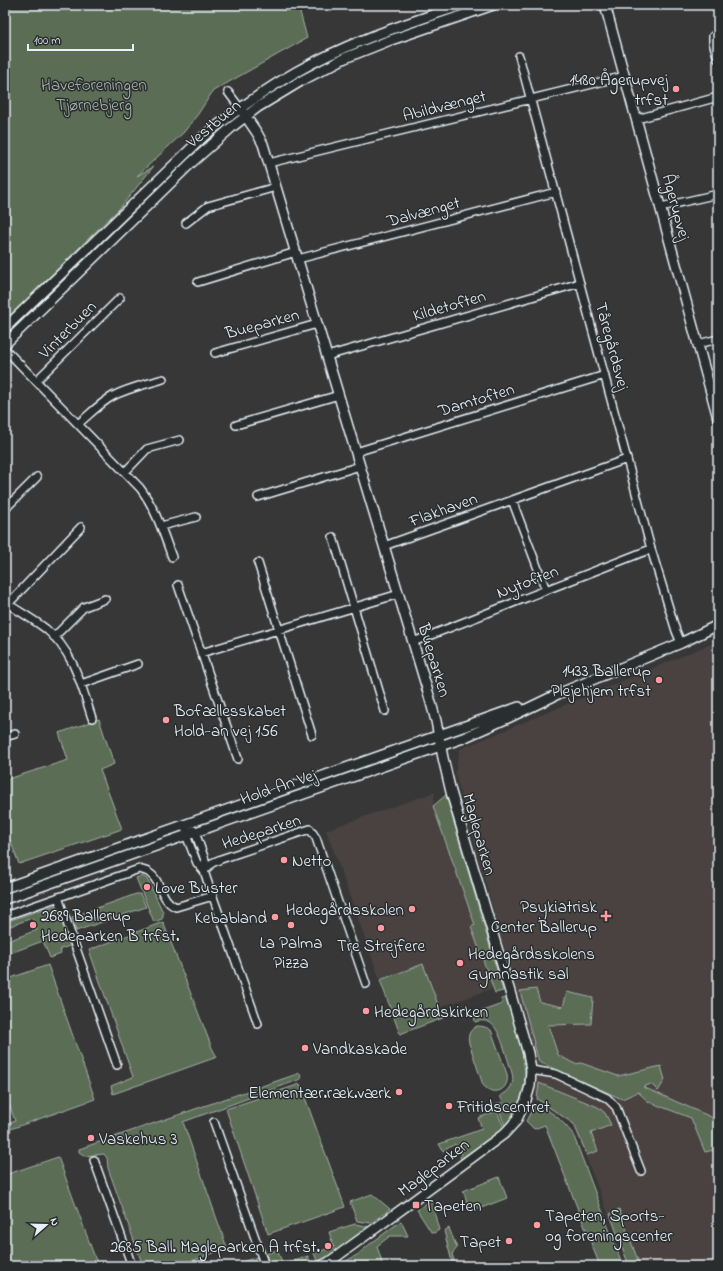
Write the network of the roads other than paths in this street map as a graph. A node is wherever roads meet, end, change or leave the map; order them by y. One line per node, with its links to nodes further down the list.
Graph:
1 (462, 5): 11 (street, Vestbuen)
2 (493, 5): 12 (street, Vestbuen)
3 (605, 5): 7 (street, Ågerupvej)
4 (718, 33): 6 (street)
5 (519, 56): 10 (street, Tåregårdsvej)
6 (718, 59)
7 (625, 76): 10 (street, Abildvænget); 13 (street, Ågerupvej)
8 (228, 92): 11 (street)
9 (718, 97): 13 (street)
10 (531, 100): 14 (street, Abildvænget); 16 (street, Tåregårdsvej)
11 (240, 108): 12 (street, Bueparken); 25 (street, Vestbuen)
12 (246, 116): 14 (street, Bueparken); 27 (street, Vestbuen)
13 (637, 119): 18 (street, Ågerupvej)
14 (269, 163): 15 (street, Bueparken)
15 (276, 187): 19 (street); 20 (street, Bueparken)
16 (556, 192): 20 (street, Dalvænget); 22 (street, Tåregårdsvej)
17 (718, 194): 18 (street)
18 (661, 207): 28 (street, Ågerupvej)
19 (186, 223)
20 (297, 256): 21 (street); 24 (street, Bueparken)
21 (198, 282)
22 (580, 283): 31 (street, Kildetoften); 32 (street, Tåregårdsvej)
23 (120, 298): 34 (street, Vinterbuen)
24 (317, 324): 30 (street, Bueparken); 31 (street, Bueparken)
25 (5, 328)
26 (718, 339): 28 (street)
27 (5, 344)
28 (698, 344): 36 (street, Ågerupvej)
29 (5, 350): 34 (street, Vinterbuen)
30 (215, 353)
31 (327, 356): 35 (street, Bueparken)
32 (605, 375): 40 (street, Damtoften); 41 (street, Tåregårdsvej)
33 (163, 379): 37 (street)
34 (36, 381): 37 (street, Vinterbuen)
35 (339, 395): 38 (street); 40 (street, Bueparken)
36 (718, 418)
37 (78, 424): 43 (street, Vinterbuen)
38 (236, 425)
39 (180, 440): 43 (street)
40 (356, 452): 42 (street, Bueparken)
41 (627, 459): 46 (street, Flakhaven); 53 (street, Tåregårdsvej)
42 (360, 466): 45 (street); 52 (street, Bueparken)
43 (125, 472): 49 (street, Vinterbuen)
44 (37, 477): 47 (street)
45 (258, 497)
46 (512, 500): 52 (street, Flakhaven); 57 (street)
47 (5, 509)
48 (196, 517): 49 (street)
49 (160, 526): 54 (street, Vinterbuen)
50 (81, 527): 60 (street)
51 (333, 537): 61 (street)
52 (384, 546): 58 (street, Bueparken)
53 (651, 548): 57 (street, Nytoften); 66 (street, Tåregårdsvej)
54 (172, 557)
55 (258, 563): 63 (street)
56 (178, 585): 67 (street)
57 (546, 590): 65 (street, Nytoften)
58 (399, 594): 61 (street); 65 (street, Bueparken)
59 (105, 599): 64 (street)
60 (6, 603): 64 (street)
61 (354, 606): 63 (street); 71 (street)
62 (715, 627): 66 (street, Hold-An Vej)
63 (279, 630): 67 (street); 74 (street)
64 (54, 637): 69 (street)
65 (413, 642): 75 (street, Bueparken)
66 (681, 643): 70 (street, Hold-An Vej)
67 (201, 653): 78 (street)
68 (138, 664): 69 (street)
69 (81, 684): 72 (street)
70 (558, 694): 75 (street, Hold-An Vej); 77 (street, Hold-An Vej)
71 (385, 711)
72 (92, 718)
73 (15, 734): 76 (street)
74 (312, 735)
75 (439, 736): 77 (street, Bueparken); 79 (street, Hold-An Vej)
76 (5, 737)
77 (441, 746): 80 (street, Hold-An Vej); 90 (street, Magleparken)
78 (238, 759)
79 (187, 824): 80 (street); 82 (street, Hold-An Vej)
80 (191, 833): 81 (street); 85 (street, Hold-An Vej)
81 (204, 871): 83 (street); 87 (street, Hedeparken)
82 (5, 888)
83 (213, 896): 84 (street); 88 (street)
84 (58, 897): 86 (street); 89 (street)
85 (5, 899)
86 (5, 916)
87 (366, 984)
88 (258, 1024)
89 (117, 1065)
90 (531, 1070): 93 (street); 96 (street, Magleparken)
91 (214, 1122): 95 (street)
92 (94, 1160): 94 (street)
93 (641, 1171)
94 (132, 1266)
95 (265, 1266)
96 (322, 1266)

